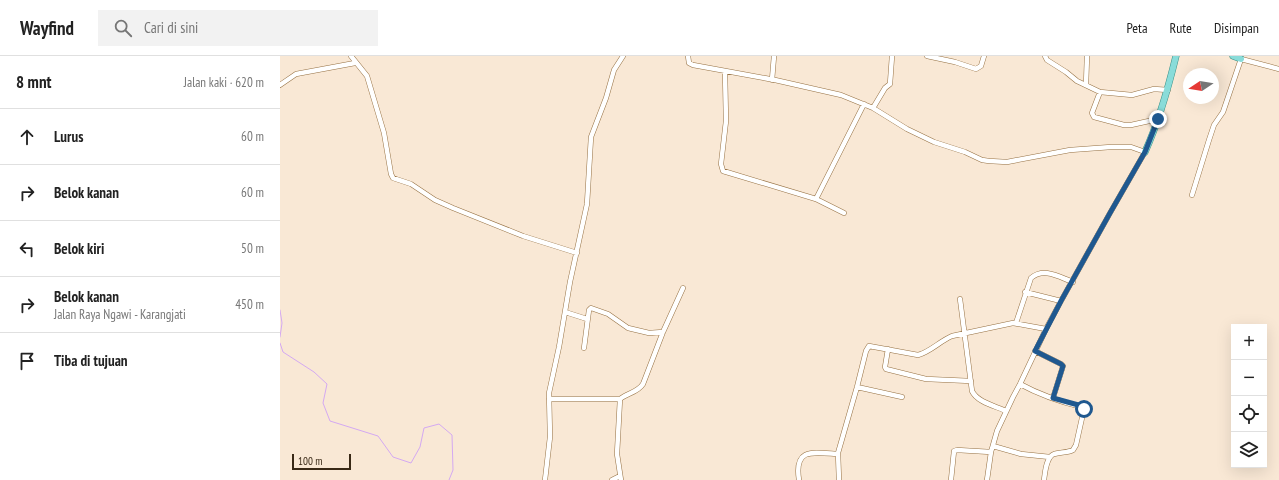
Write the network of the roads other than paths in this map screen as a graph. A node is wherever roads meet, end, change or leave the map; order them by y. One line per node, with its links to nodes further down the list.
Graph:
1 (351, 56): 12 (street)
2 (623, 56): 27 (street)
3 (688, 56): 14 (street)
4 (774, 56): 15 (street)
5 (892, 56): 21 (street)
6 (927, 56): 7 (street)
7 (984, 56)
8 (1045, 56): 17 (street)
9 (1088, 56): 17 (street)
10 (1176, 56): 18 (main road)
11 (1237, 57): 13 (street); 24 (street)
12 (355, 63): 16 (street); 27 (street)
13 (1279, 69)
14 (725, 72): 15 (street); 25 (street)
15 (772, 80): 20 (street)
16 (280, 85)
17 (1086, 85): 19 (street)
18 (1168, 90): 19 (street); 22 (main road)
19 (1100, 92): 22 (street)
20 (864, 104): 21 (street); 25 (street)
21 (873, 108): 23 (street)
22 (1158, 119): 23 (main road)
23 (1145, 152): 28 (street)
24 (1192, 195)
25 (816, 199): 26 (street)
26 (844, 213)
27 (577, 253): 33 (street)
28 (1073, 282): 30 (street); 32 (street)
29 (683, 288): 37 (street)
30 (1025, 292): 32 (street); 35 (street)
31 (960, 299): 38 (street)
32 (1061, 301): 36 (street)
33 (565, 312): 34 (street); 48 (street)
34 (587, 319): 37 (street); 39 (street)
35 (1016, 322): 36 (street); 38 (street)
36 (1046, 329): 41 (street)
37 (663, 332): 46 (street)
38 (964, 333): 40 (street); 42 (street)
39 (584, 348)
40 (888, 349): 42 (street); 44 (street)
41 (1035, 351): 43 (street); 47 (street)
42 (971, 381): 49 (street)
43 (1020, 384): 47 (street); 49 (street)
44 (857, 387): 45 (street); 52 (street)
45 (902, 397)
46 (620, 398): 48 (street); 54 (street)
47 (1053, 398): 53 (street)
48 (549, 399): 55 (street)
49 (1006, 411): 50 (street)
50 (993, 446): 51 (street); 53 (street)
51 (991, 452): 59 (street); 60 (street)
52 (838, 453): 57 (street); 58 (street)
53 (1050, 457): 61 (street)
54 (620, 478): 56 (street)
55 (545, 480)
56 (612, 480)
57 (799, 480)
58 (839, 480)
59 (951, 480)
60 (987, 480)
61 (1044, 480)

